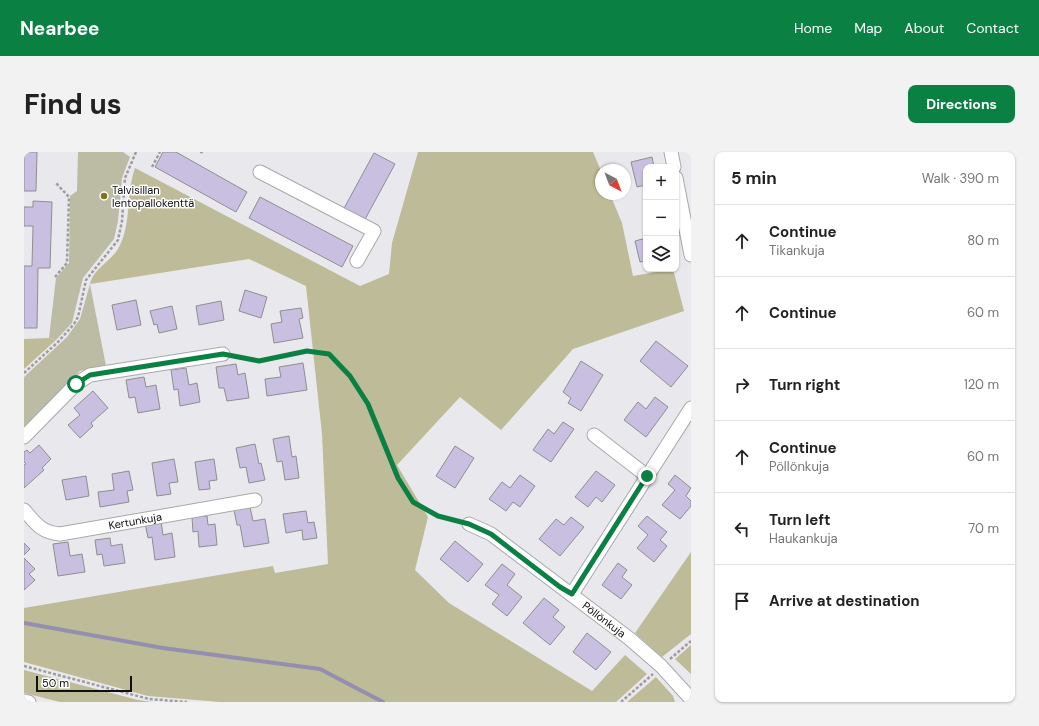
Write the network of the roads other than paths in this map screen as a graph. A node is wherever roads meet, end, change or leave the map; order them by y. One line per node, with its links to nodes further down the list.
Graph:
1 (671, 152): 2 (street)
2 (673, 164)
3 (260, 172): 6 (street)
4 (679, 193): 5 (street)
5 (691, 255)
6 (358, 261)
7 (223, 354): 10 (street)
8 (691, 408): 11 (street)
9 (594, 435): 11 (street)
10 (24, 437)
11 (647, 476): 15 (street)
12 (255, 500): 13 (street, Kertunkuja)
13 (24, 510)
14 (469, 524): 15 (street, Pöllönkuja)
15 (572, 594): 16 (street, Pöllönkuja)
16 (691, 699)
17 (24, 701): 18 (street)
18 (29, 702)

